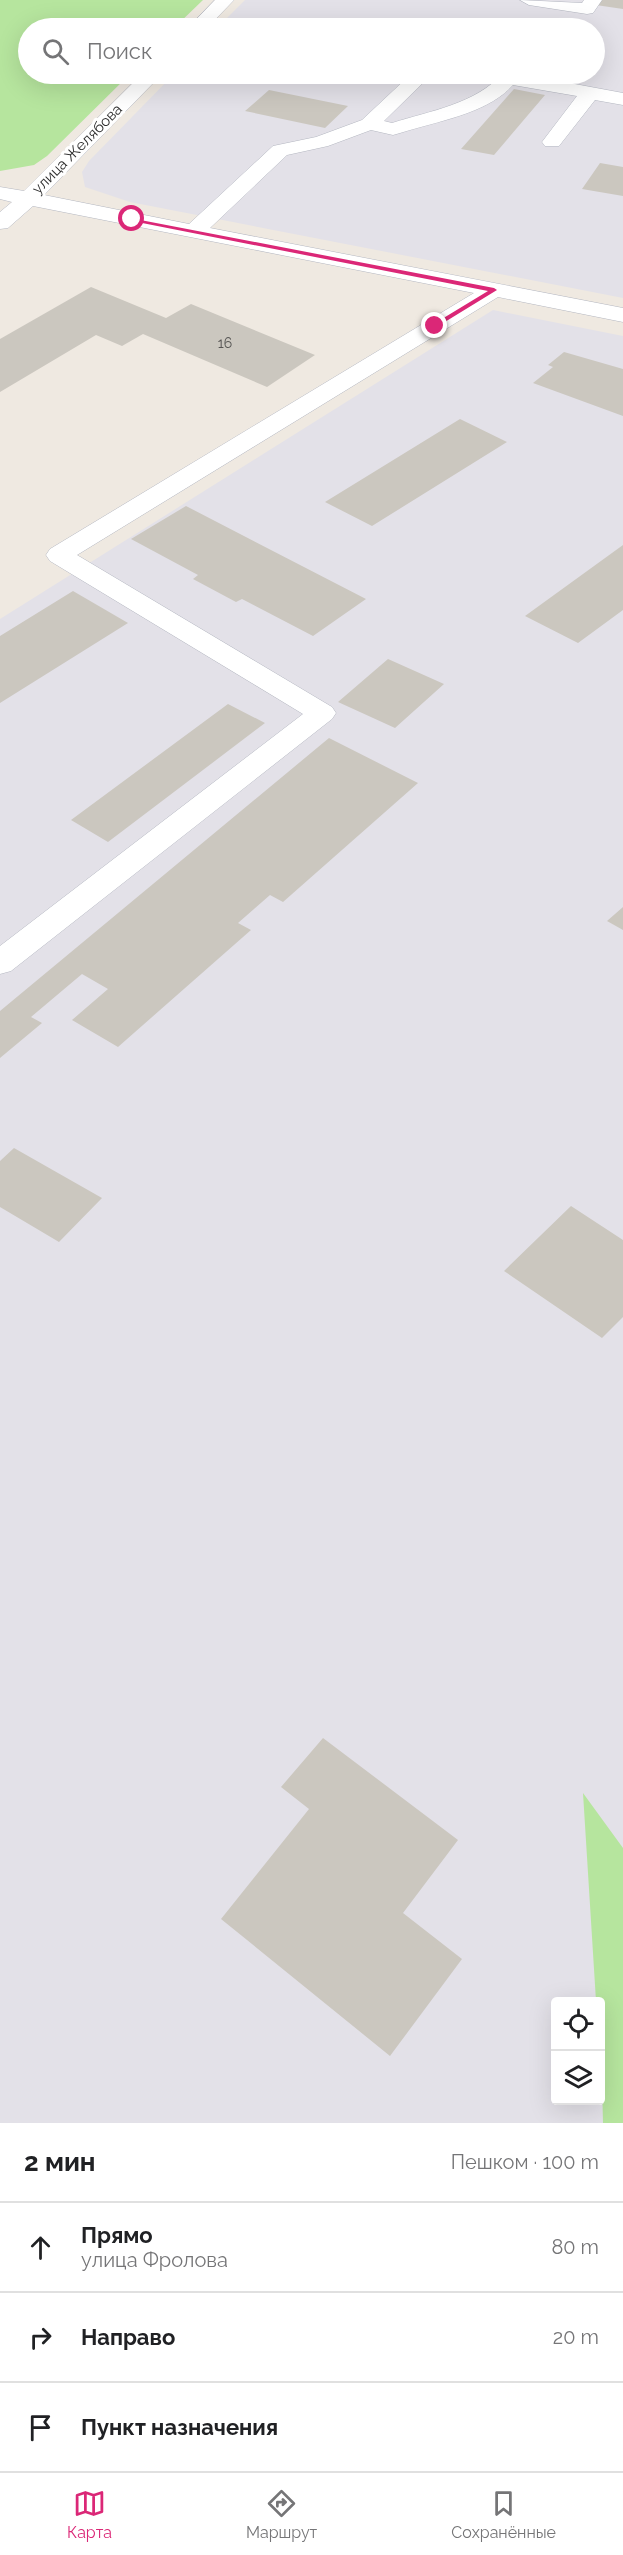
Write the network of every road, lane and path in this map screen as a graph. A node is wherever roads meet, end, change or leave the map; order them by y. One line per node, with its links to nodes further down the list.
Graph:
1 (225, 0): 4 (street)
2 (529, 0): 3 (street)
3 (593, 0)
4 (207, 18)
5 (142, 84): 14 (street, улица Желябова)
6 (411, 84): 11 (street)
7 (504, 84): 11 (street)
8 (548, 84): 9 (street)
9 (590, 93): 10 (street); 12 (street)
10 (623, 99)
11 (369, 124): 16 (street)
12 (552, 141)
13 (0, 193): 14 (street)
14 (28, 199): 15 (street, улица Желябова); 16 (street)
15 (0, 223)
16 (194, 231): 17 (street)
17 (494, 290): 18 (street); 19 (street)
18 (623, 315)
19 (0, 963)

